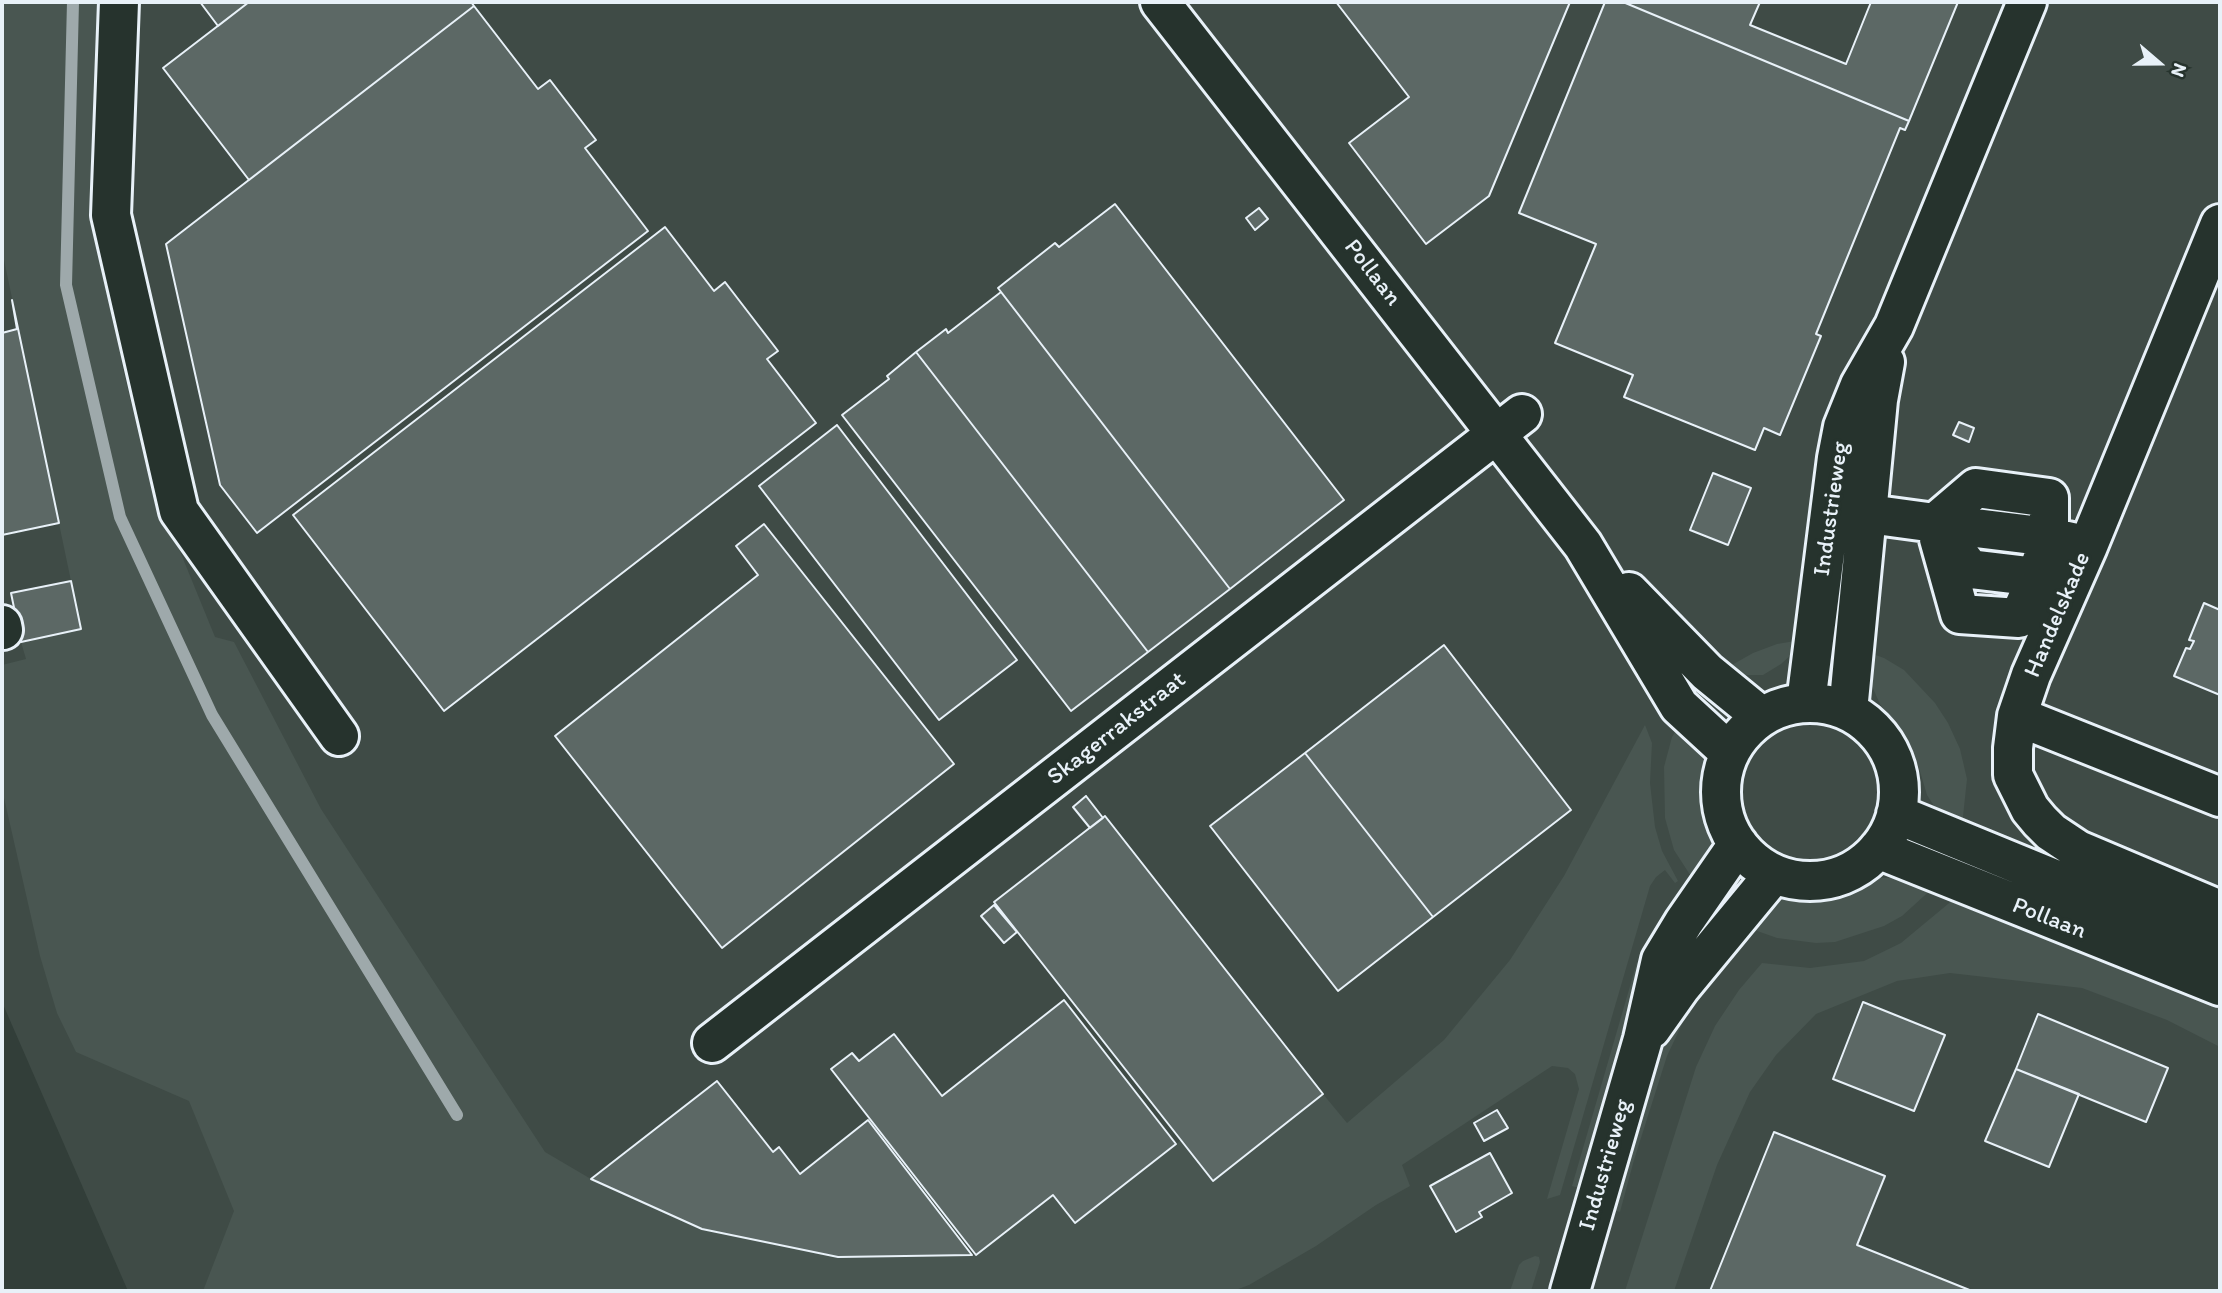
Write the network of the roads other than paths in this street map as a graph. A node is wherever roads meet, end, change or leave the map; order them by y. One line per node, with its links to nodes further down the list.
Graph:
1 (119, 2): 16 (street)
2 (1160, 2): 6 (street, Pollaan)
3 (2027, 2): 7 (street, Industrieweg)
4 (2220, 224): 5 (street, Handelskade)
5 (2213, 264): 11 (street, Handelskade)
6 (1510, 423): 10 (street, Pollaan); 27 (street, Skagerrakstraat)
7 (1850, 512): 8 (street); 12 (street, Industrieweg); 13 (street, Industrieweg)
8 (1935, 523): 9 (street); 9 (street)
9 (2049, 537): 11 (street)
10 (1583, 545): 15 (street, Pollaan); 17 (street, Pollaan)
11 (2088, 546): 14 (street, Handelskade)
12 (1806, 703): 13 (street); 15 (street)
13 (1848, 711): 19 (street)
14 (2017, 716): 18 (street); 23 (street, Handelskade)
15 (1762, 717): 17 (street)
16 (340, 737)
17 (1730, 753): 20 (street)
18 (2220, 797)
19 (1896, 814): 21 (street); 24 (street, Pollaan)
20 (1738, 844): 22 (street); 26 (street, Industrieweg)
21 (1878, 849): 22 (street); 25 (street, Pollaan)
22 (1774, 874): 26 (street, Industrieweg)
23 (2220, 910)
24 (2220, 947)
25 (2220, 986)
26 (1643, 1039): 28 (street, Industrieweg)
27 (712, 1043)
28 (1570, 1291)

